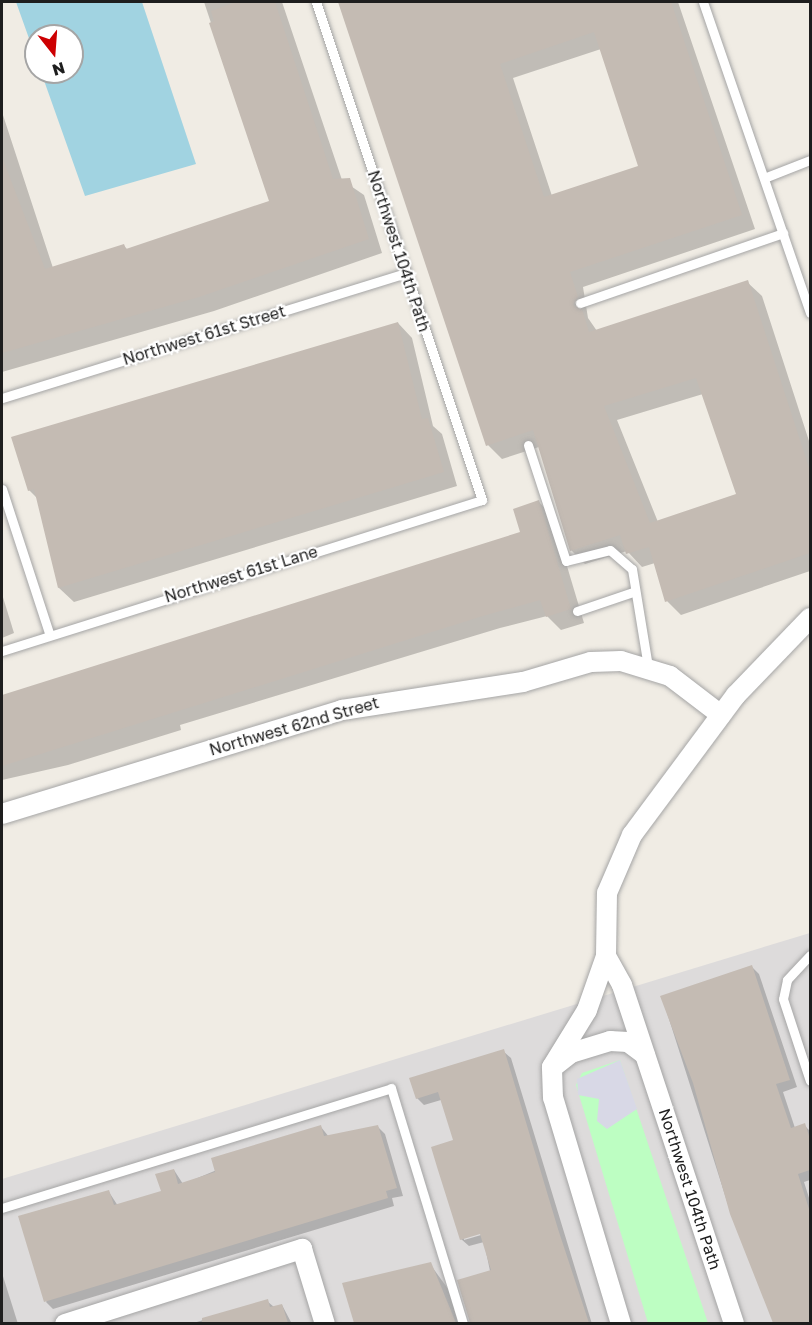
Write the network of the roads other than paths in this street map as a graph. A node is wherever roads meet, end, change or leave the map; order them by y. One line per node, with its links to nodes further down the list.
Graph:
1 (316, 2): 6 (lane, Northwest 104th Path)
2 (703, 2): 4 (lane)
3 (810, 160): 4 (lane)
4 (764, 178): 5 (lane)
5 (783, 233): 7 (lane); 8 (lane)
6 (406, 273): 10 (lane, Northwest 61st Street); 13 (lane, Northwest 104th Path)
7 (808, 297): 9 (lane)
8 (580, 303)
9 (810, 313)
10 (2, 398)
11 (528, 445): 14 (lane)
12 (2, 489): 17 (lane)
13 (482, 500): 17 (lane, Northwest 61st Lane)
14 (633, 592): 15 (lane); 19 (lane)
15 (577, 611)
16 (810, 618): 20 (street)
17 (49, 633): 18 (lane, Northwest 61st Lane)
18 (2, 651)
19 (648, 667): 20 (street, Northwest 62nd Street); 21 (street, Northwest 62nd Street)
20 (721, 715): 23 (street)
21 (2, 814)
22 (810, 955): 26 (lane)
23 (606, 956): 24 (street, Northwest 104th Path); 25 (street)
24 (645, 1055): 25 (street); 32 (street, Northwest 104th Path)
25 (552, 1067): 31 (street)
26 (810, 1081)
27 (2, 1208): 30 (lane)
28 (65, 1323): 29 (street)
29 (325, 1323)
30 (463, 1323)
31 (621, 1323)
32 (734, 1323)

